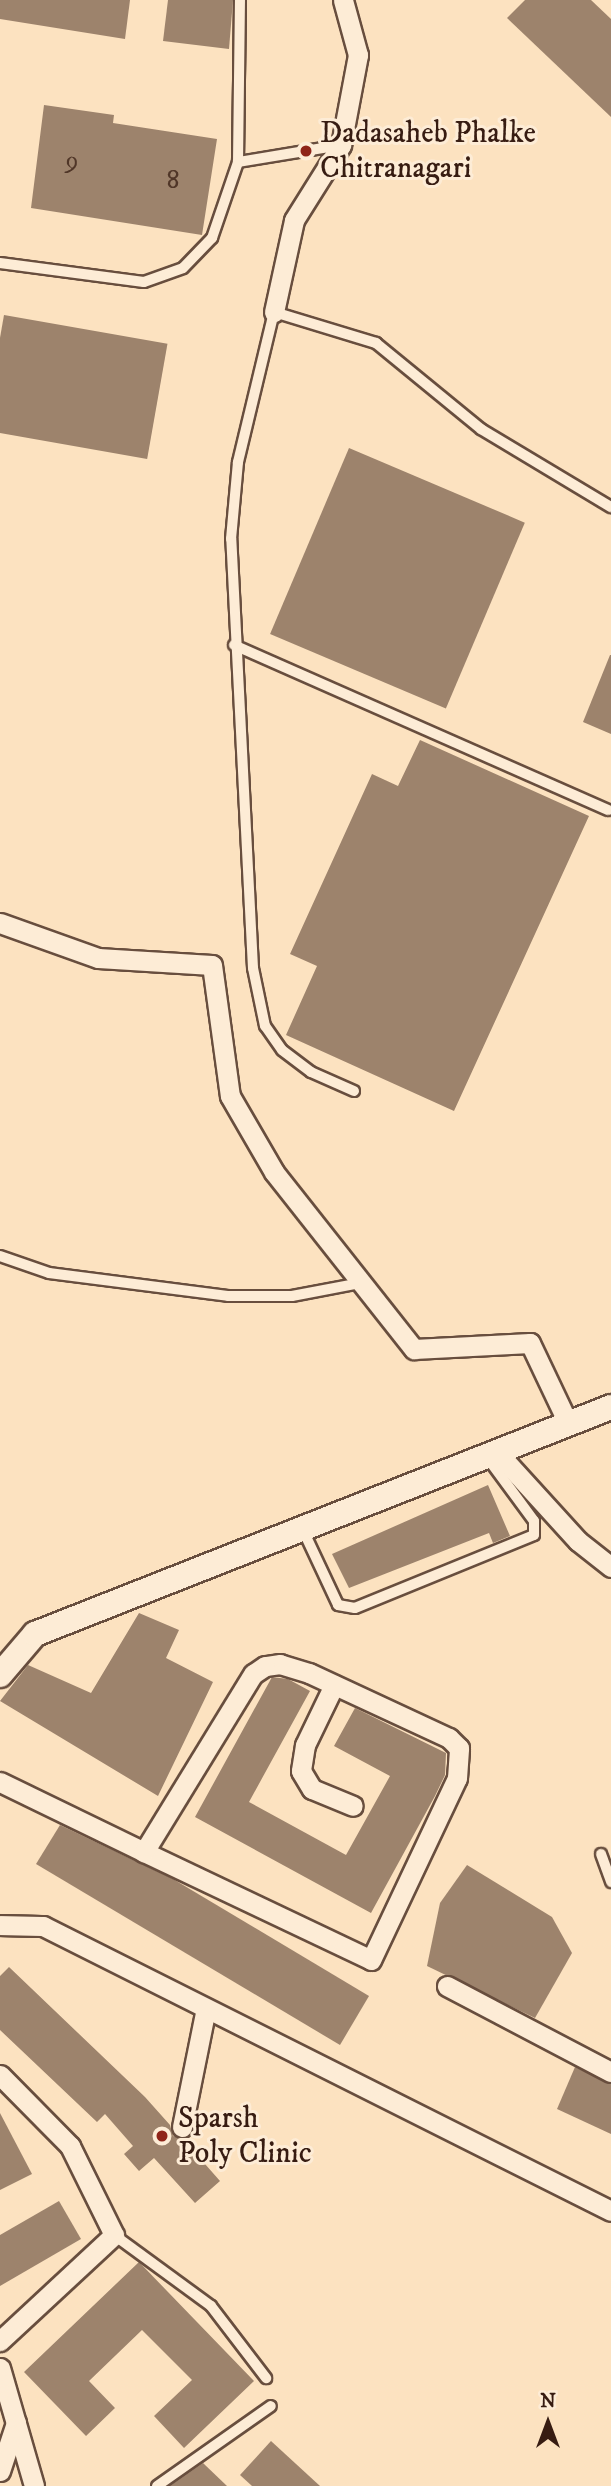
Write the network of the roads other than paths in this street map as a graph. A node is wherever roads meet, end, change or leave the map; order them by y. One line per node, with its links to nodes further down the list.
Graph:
1 (240, 0): 4 (lane)
2 (343, 0): 3 (street)
3 (341, 145): 4 (lane); 6 (street)
4 (238, 162): 5 (lane)
5 (0, 262)
6 (274, 312): 7 (lane); 8 (lane)
7 (611, 506)
8 (234, 645): 9 (lane); 11 (lane)
9 (608, 810)
10 (0, 923): 13 (street)
11 (354, 1091)
12 (0, 1256): 13 (lane)
13 (361, 1283): 15 (street)
14 (611, 1407): 15 (street)
15 (569, 1425): 16 (street)
16 (492, 1454): 17 (street); 17 (lane); 18 (street)
17 (302, 1527): 19 (street)
18 (611, 1567)
19 (0, 1675)
20 (334, 1685): 22 (street); 23 (street); 23 (street)
21 (0, 1782): 23 (street)
22 (353, 1806)
23 (144, 1852)
24 (601, 1854): 25 (lane)
25 (611, 1882)
26 (0, 1926): 28 (street)
27 (447, 1986): 29 (street)
28 (206, 2008): 31 (street); 32 (street)
29 (611, 2072)
30 (0, 2075): 33 (street)
31 (182, 2127)
32 (611, 2211)
33 (114, 2235): 34 (street); 36 (lane)
34 (0, 2341)
35 (0, 2368): 38 (street)
36 (266, 2378)
37 (271, 2406): 41 (lane)
38 (8, 2425): 39 (street); 40 (street)
39 (0, 2472)
40 (34, 2486)
41 (157, 2486)

